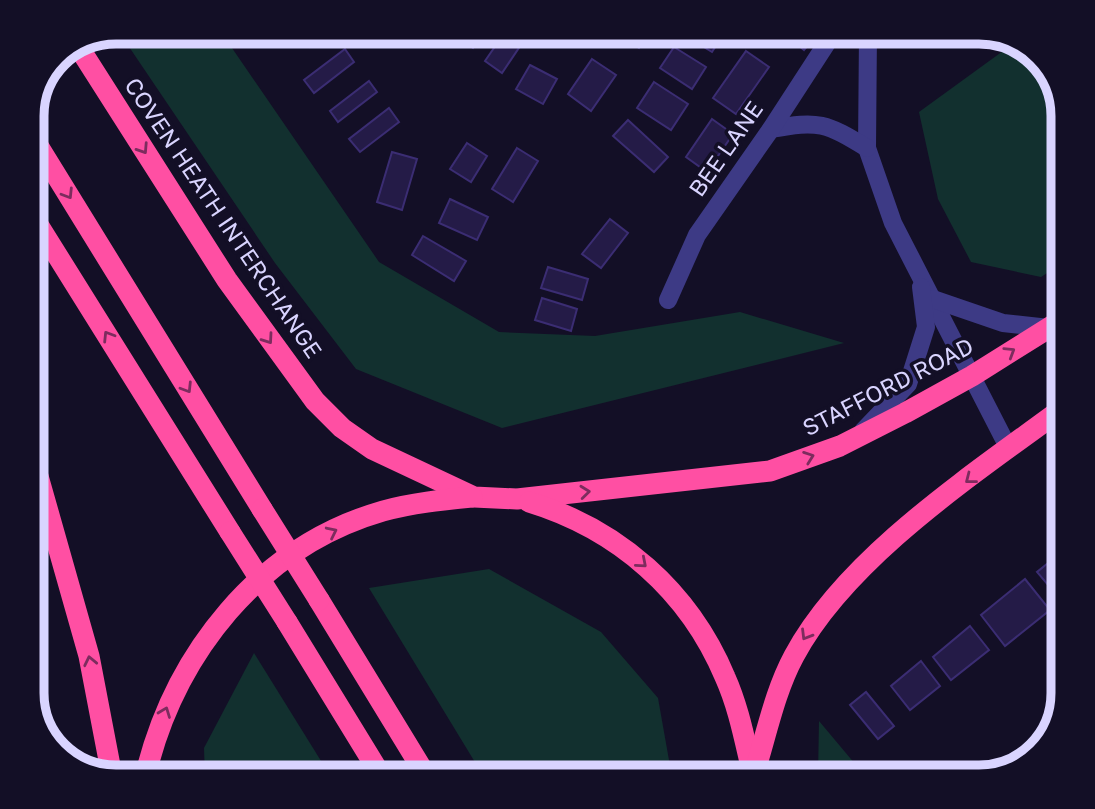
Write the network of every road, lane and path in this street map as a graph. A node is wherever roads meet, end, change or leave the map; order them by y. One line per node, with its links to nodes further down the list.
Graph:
1 (826, 44): 4 (street, BEE LANE)
2 (868, 44): 5 (street)
3 (82, 52): 18 (highway, COVEN HEATH INTERCHANGE, one-way to 18)
4 (771, 129): 5 (street); 10 (street, BEE LANE)
5 (867, 148): 8 (street)
6 (44, 156): 23 (highway, one-way to 23, bridge)
7 (44, 234): 22 (highway, one-way to 7, bridge)
8 (920, 276): 9 (street); 15 (street)
9 (933, 299): 11 (street); 13 (street)
10 (668, 300)
11 (1051, 323)
12 (1051, 326): 13 (highway, STAFFORD ROAD, one-way to 12)
13 (972, 376): 15 (highway, STAFFORD ROAD); 16 (street)
14 (1051, 417): 16 (highway)
15 (859, 436): 19 (highway, STAFFORD ROAD, one-way to 15)
16 (1009, 449): 25 (highway, one-way to 25)
17 (44, 497): 20 (highway, one-way to 17)
18 (474, 497): 19 (highway, COVEN HEATH INTERCHANGE); 21 (highway, one-way to 18)
19 (517, 499): 24 (highway, one-way to 24)
20 (110, 765)
21 (148, 765)
22 (374, 765)
23 (419, 765)
24 (750, 765)
25 (757, 765)

